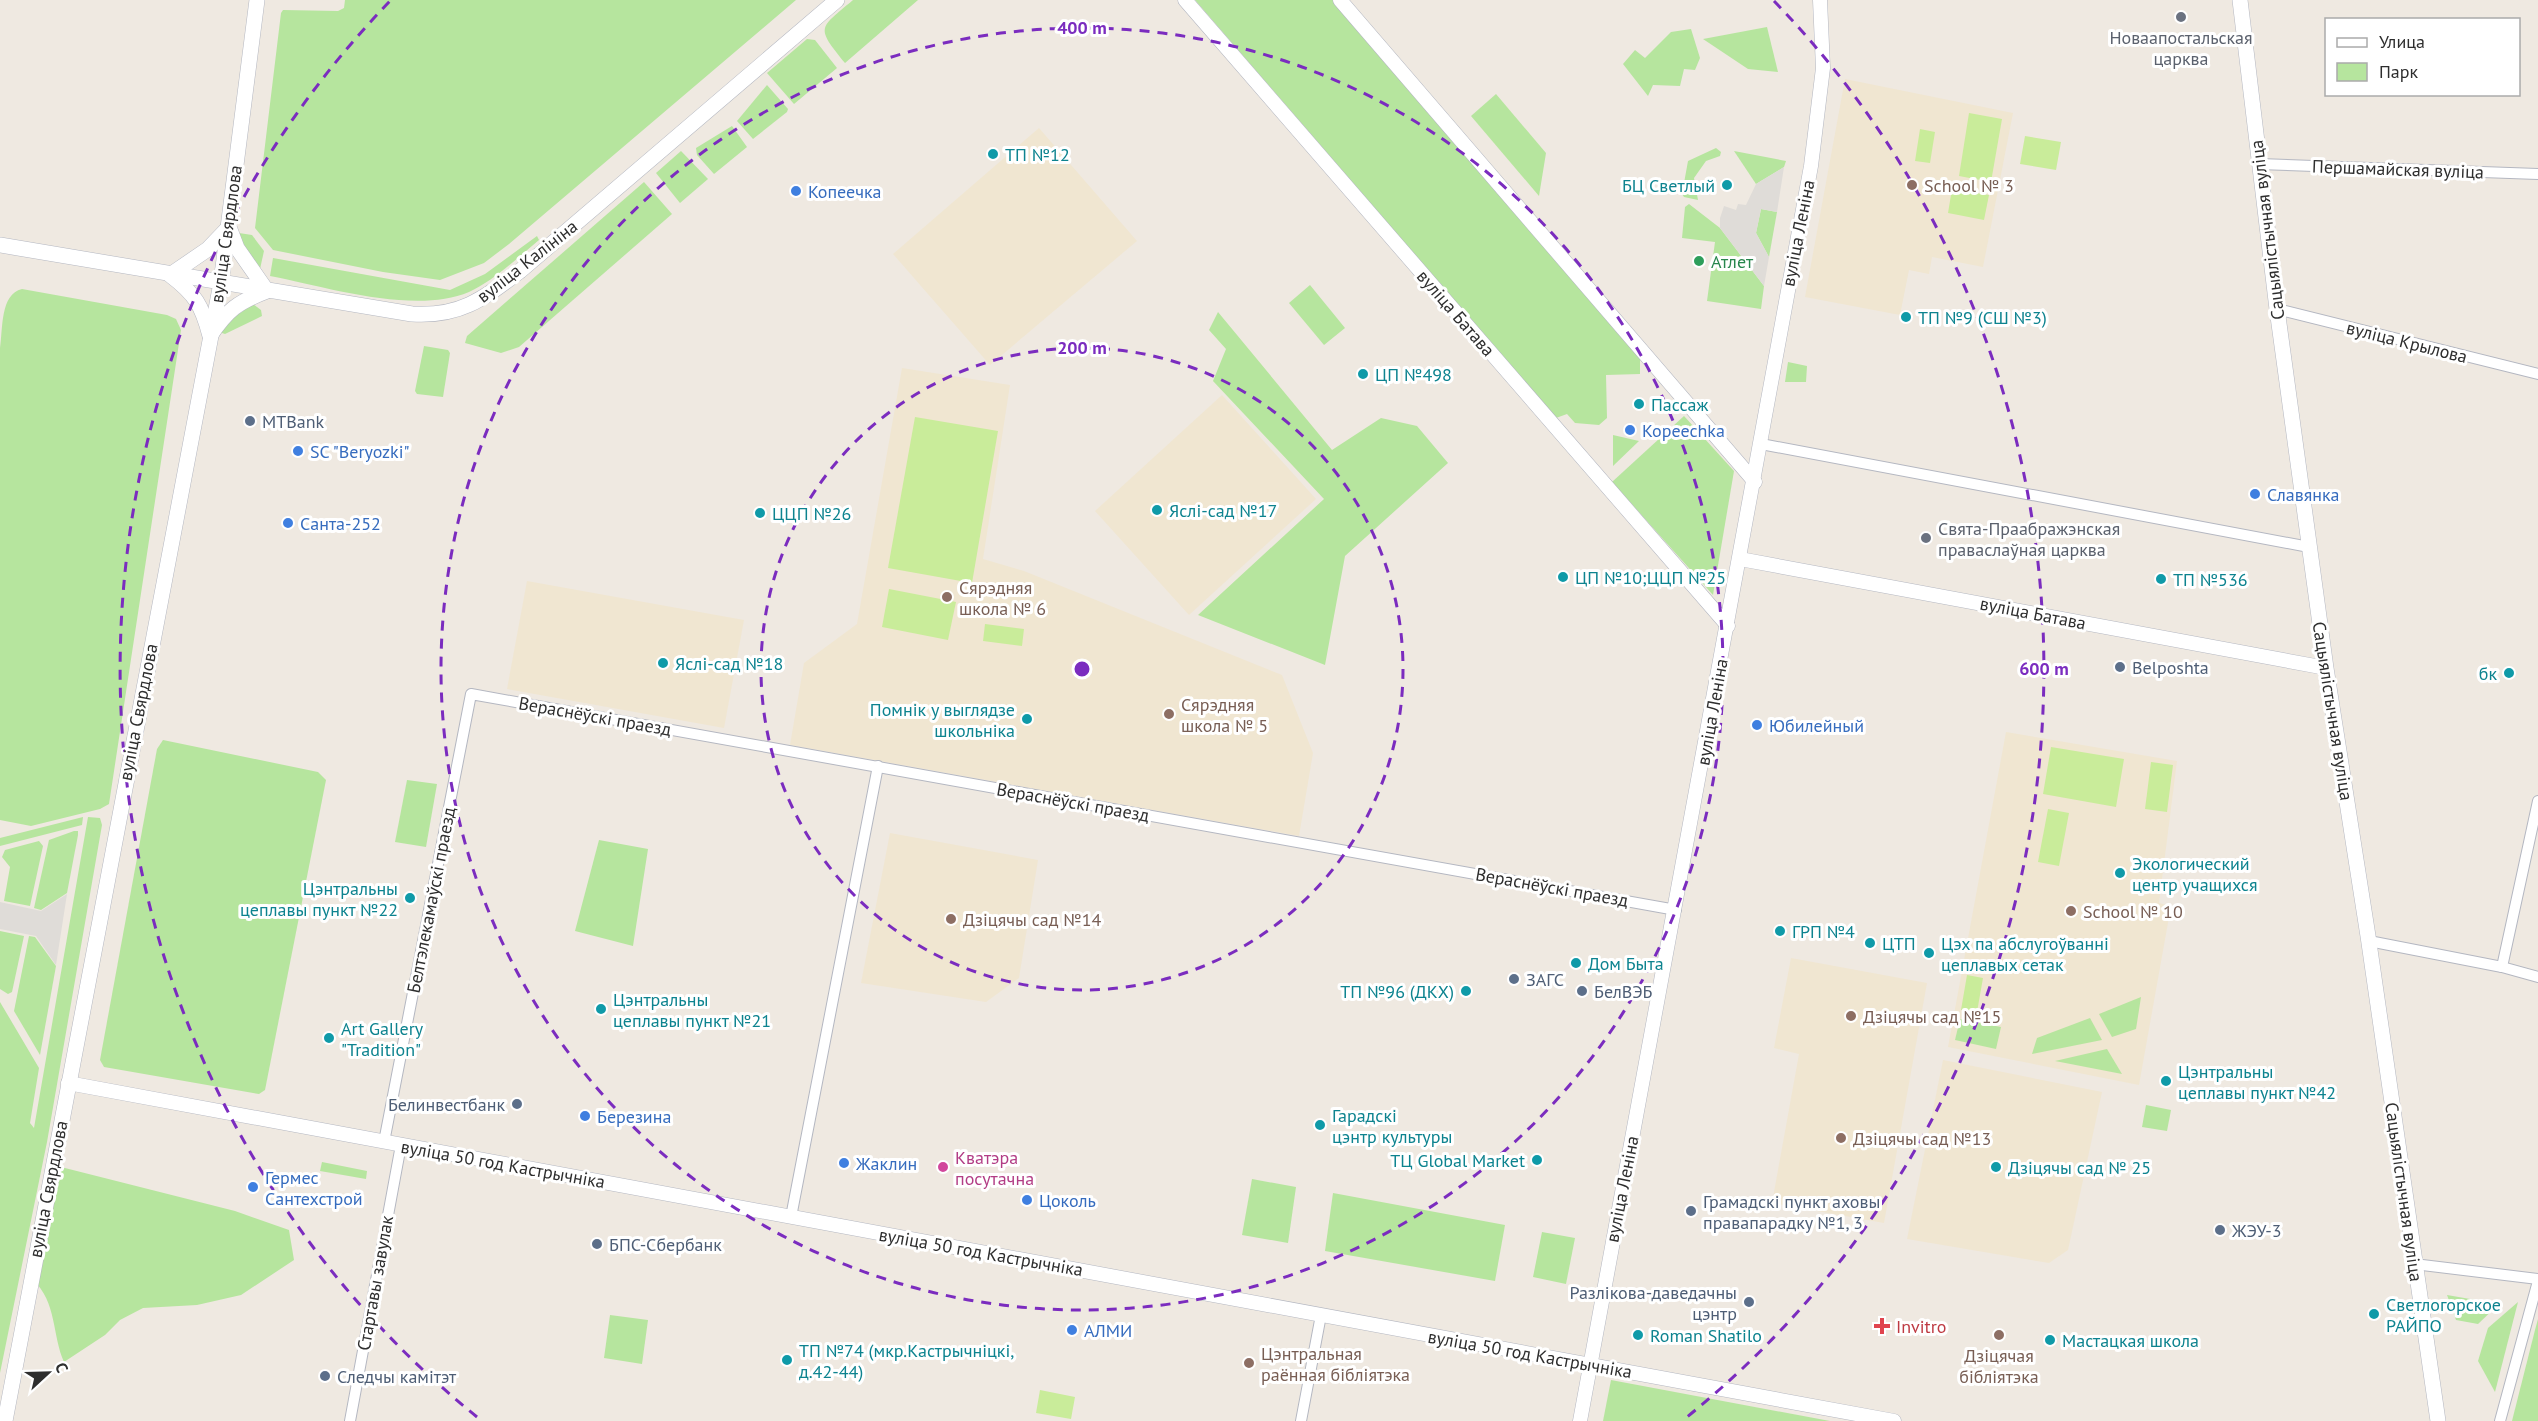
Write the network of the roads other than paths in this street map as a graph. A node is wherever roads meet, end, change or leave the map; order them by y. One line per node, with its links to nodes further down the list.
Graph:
1 (257, 0): 9 (main road, вуліца Свярдлова)
2 (837, 0): 13 (main road, вуліца Калініна)
3 (1185, 0): 21 (street, вуліца Батава)
4 (1340, 0): 18 (street)
5 (1820, 0): 17 (street, вуліца Леніна)
6 (2240, 0): 7 (main road, Сацыялістычная вуліца)
7 (2259, 164): 8 (street, Першамайская вуліца); 14 (main road, Сацыялістычная вуліца)
8 (2538, 174)
9 (229, 227): 11 (main road); 12 (main road, вуліца Свярдлова); 13 (main road)
10 (0, 245): 11 (main road, вуліца Калініна)
11 (170, 274): 12 (main road, вуліца Калініна); 15 (main road)
12 (220, 283): 13 (main road, вуліца Калініна); 15 (main road, вуліца Свярдлова)
13 (267, 291): 15 (main road)
14 (2277, 309): 16 (street, вуліца Крылова); 19 (main road, Сацыялістычная вуліца)
15 (210, 336): 30 (main road, вуліца Свярдлова)
16 (2538, 374)
17 (1761, 444): 18 (street, вуліца Леніна); 19 (street)
18 (1755, 482): 20 (street, вуліца Леніна)
19 (2309, 547): 22 (main road, Сацыялістычная вуліца)
20 (1740, 559): 21 (street, вуліца Леніна); 22 (street, вуліца Батава)
21 (1728, 626): 26 (street, вуліца Леніна)
22 (2326, 668): 27 (main road, Сацыялістычная вуліца)
23 (471, 694): 24 (street, Вераснёўскі праезд); 31 (street, Белтэлекамаўскі праезд)
24 (878, 766): 26 (street, Вераснёўскі праезд); 33 (street)
25 (2538, 801): 28 (street)
26 (1676, 910): 37 (street, вуліца Леніна)
27 (2369, 940): 28 (street); 34 (main road, Сацыялістычная вуліца)
28 (2502, 967): 29 (street)
29 (2538, 977)
30 (68, 1083): 31 (street, вуліца 50 год Кастрычніка); 39 (main road, вуліца Свярдлова)
31 (384, 1142): 32 (street, вуліца 50 год Кастрычніка)
32 (401, 1145): 33 (street, вуліца 50 год Кастрычніка); 40 (street, Стартавы завулак)
33 (791, 1217): 36 (street, вуліца 50 год Кастрычніка)
34 (2414, 1264): 35 (street); 44 (main road, Сацыялістычная вуліца)
35 (2538, 1280): 45 (street)
36 (1321, 1315): 37 (street, вуліца 50 год Кастрычніка); 41 (street)
37 (1589, 1365): 38 (street, вуліца 50 год Кастрычніка); 42 (street, вуліца Леніна)
38 (1865, 1418): 43 (street, вуліца 50 год Кастрычніка)
39 (5, 1421)
40 (350, 1421)
41 (1302, 1421)
42 (1580, 1421)
43 (1894, 1421)
44 (2438, 1421)
45 (2500, 1421)

